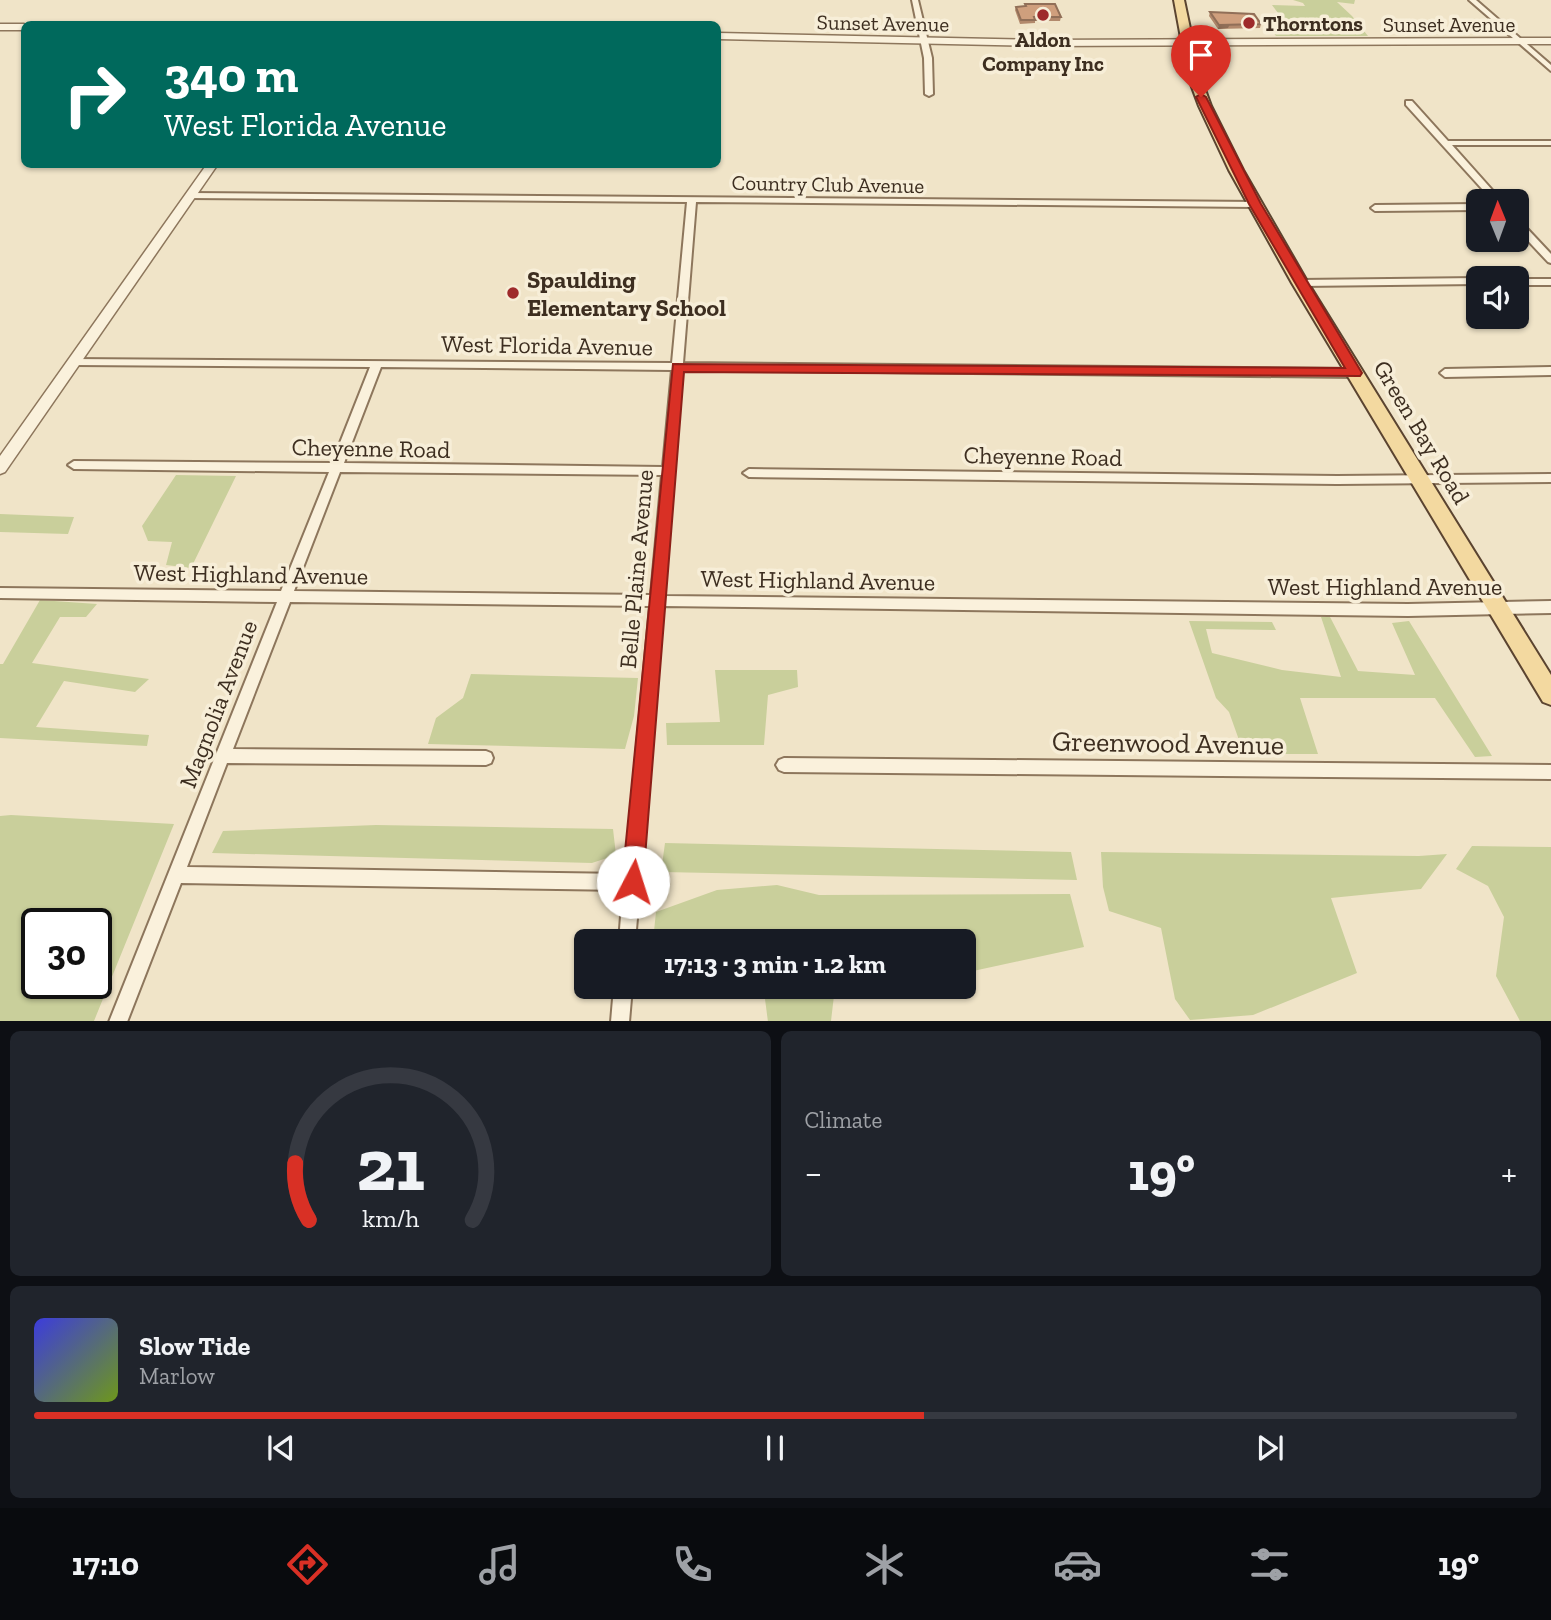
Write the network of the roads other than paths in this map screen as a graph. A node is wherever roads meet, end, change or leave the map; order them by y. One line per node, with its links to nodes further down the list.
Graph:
1 (915, 0): 9 (street)
2 (1179, 0): 10 (main road, Green Bay Road)
3 (1472, 0): 7 (street)
4 (0, 27): 5 (street)
5 (21, 27)
6 (721, 36): 9 (street, Sunset Avenue)
7 (1518, 41): 8 (street, Sunset Avenue); 10 (street, Sunset Avenue); 11 (street)
8 (1551, 41)
9 (925, 42): 10 (street, Sunset Avenue); 12 (street)
10 (1186, 42): 20 (main road, Green Bay Road)
11 (1551, 69)
12 (929, 94)
13 (1409, 103): 14 (street)
14 (1445, 143): 15 (street); 17 (street)
15 (1551, 143)
16 (210, 168): 18 (street)
17 (1487, 189)
18 (191, 196): 19 (street, Country Club Avenue); 29 (street)
19 (692, 200): 20 (street, Country Club Avenue); 31 (street, Belle Plaine Avenue)
20 (1255, 204): 28 (main road, Green Bay Road)
21 (1466, 207): 22 (street)
22 (1375, 208)
23 (1530, 237): 24 (street)
24 (1551, 260)
25 (1466, 281): 28 (street)
26 (1529, 282): 27 (street)
27 (1551, 282)
28 (1300, 283): 33 (main road, Green Bay Road)
29 (75, 361): 30 (street, West Florida Avenue); 36 (street)
30 (377, 364): 31 (street, West Florida Avenue); 37 (street, Magnolia Avenue)
31 (677, 367): 33 (street, West Florida Avenue); 38 (street, Belle Plaine Avenue)
32 (1551, 371): 34 (street)
33 (1355, 373): 41 (main road, Green Bay Road)
34 (1445, 373)
35 (74, 465): 37 (street, Cheyenne Road)
36 (0, 468)
37 (334, 469): 38 (street, Cheyenne Road); 43 (street, Magnolia Avenue)
38 (669, 471): 44 (street, Belle Plaine Avenue)
39 (749, 473): 41 (street, Cheyenne Road)
40 (1551, 478): 41 (street, Cheyenne Road)
41 (1419, 479): 46 (main road, Green Bay Road)
42 (0, 593): 43 (street, West Highland Avenue)
43 (284, 597): 44 (street, West Highland Avenue); 48 (street, Magnolia Avenue)
44 (658, 601): 46 (street, West Highland Avenue); 53 (street, Belle Plaine Avenue)
45 (1551, 607): 46 (street, West Highland Avenue)
46 (1498, 610): 47 (main road, Green Bay Road)
47 (1551, 695)
48 (222, 756): 49 (street); 52 (street, Magnolia Avenue)
49 (486, 758)
50 (784, 765): 51 (street, Greenwood Avenue)
51 (1551, 772)
52 (175, 875): 53 (street); 56 (street, Magnolia Avenue)
53 (633, 882): 54 (street, Belle Plaine Avenue)
54 (628, 929)
55 (622, 999): 57 (street)
56 (118, 1021)
57 (620, 1021)

